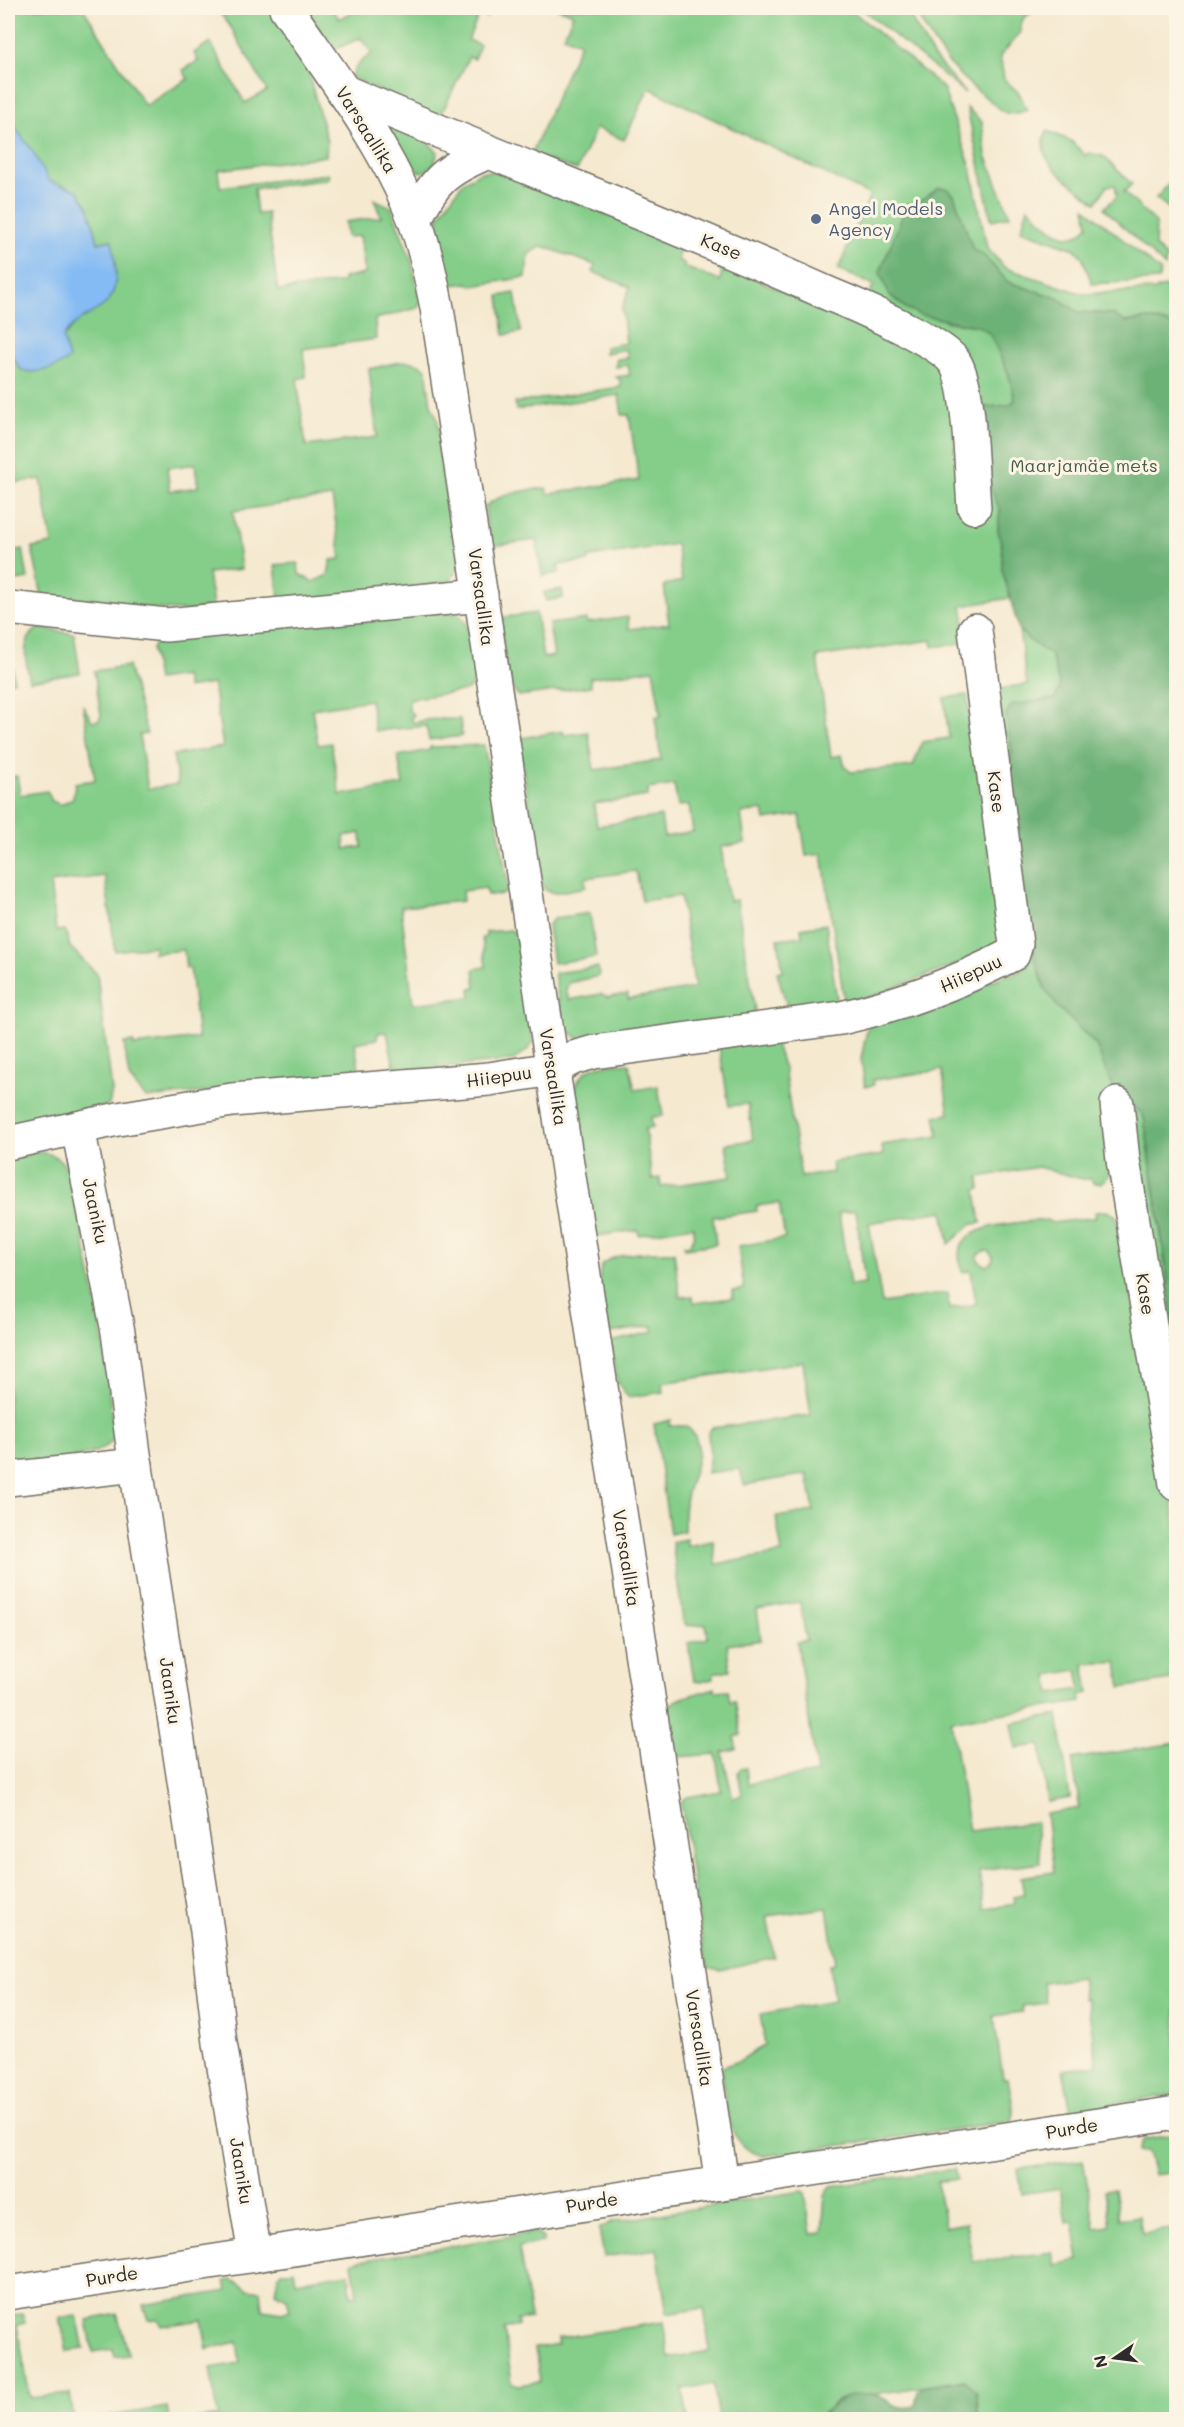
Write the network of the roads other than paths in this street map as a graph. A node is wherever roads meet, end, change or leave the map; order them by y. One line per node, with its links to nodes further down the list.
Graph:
1 (286, 8): 2 (street, Varsaallika)
2 (343, 91): 3 (street, Kase); 4 (street, Varsaallika)
3 (488, 153): 4 (street); 5 (street, Kase)
4 (415, 220): 6 (street, Varsaallika)
5 (974, 507)
6 (480, 594): 7 (street); 10 (street, Varsaallika)
7 (8, 608)
8 (975, 630): 9 (street, Kase)
9 (1013, 954): 10 (street, Hiiepuu)
10 (552, 1069): 12 (street, Hiiepuu); 18 (street, Varsaallika)
11 (1117, 1104): 16 (street, Kase)
12 (78, 1128): 13 (street, Hiiepuu); 14 (street, Jaaniku)
13 (8, 1143)
14 (136, 1465): 15 (street); 19 (street, Jaaniku)
15 (8, 1479)
16 (1176, 1484)
17 (1176, 2114): 18 (street, Purde)
18 (722, 2183): 19 (street, Purde)
19 (255, 2255): 20 (street, Purde)
20 (8, 2293)

